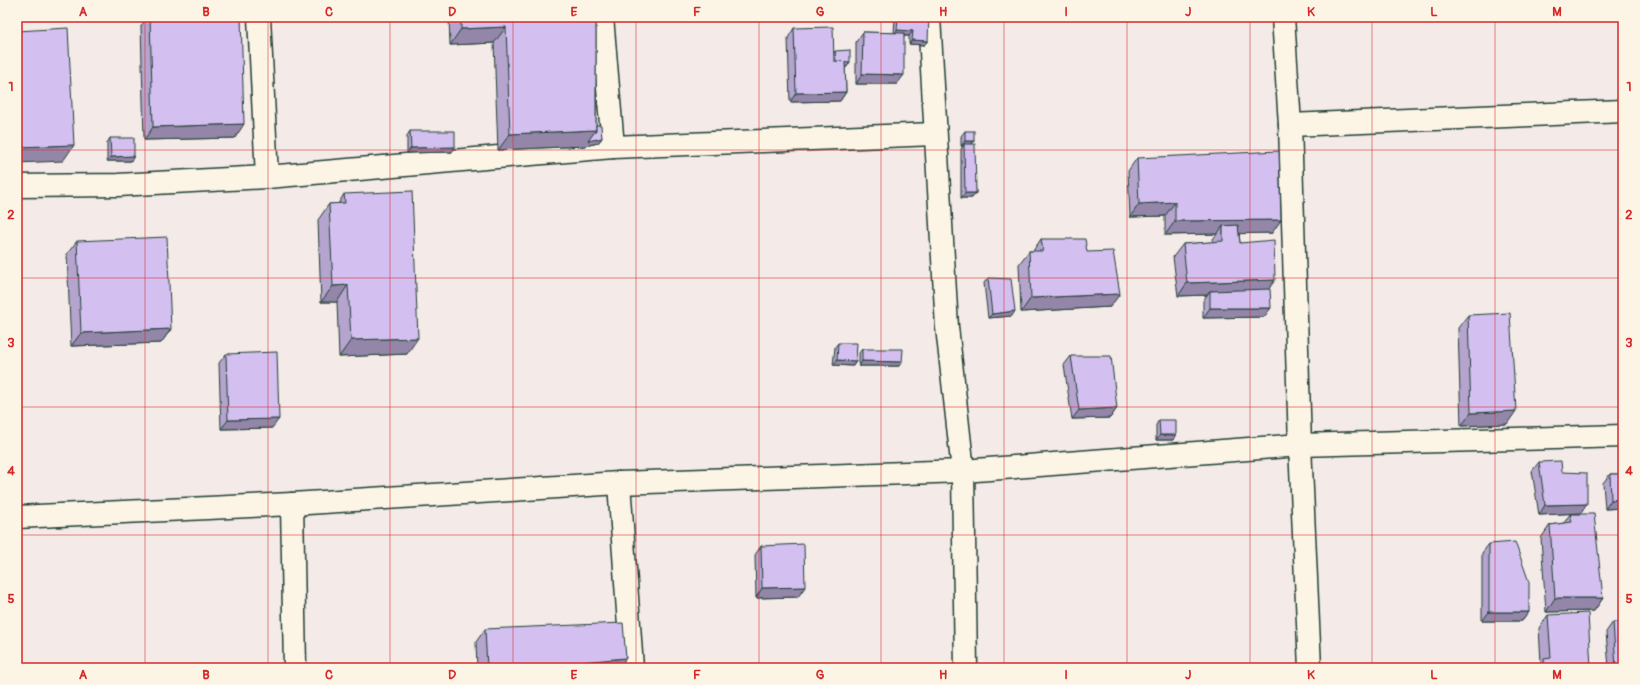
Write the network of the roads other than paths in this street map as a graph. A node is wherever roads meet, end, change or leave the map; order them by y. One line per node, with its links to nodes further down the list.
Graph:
1 (259, 17): 9 (street)
2 (602, 17): 8 (street)
3 (928, 17): 7 (street)
4 (1283, 17): 6 (street)
5 (1623, 111): 6 (street)
6 (1290, 125): 12 (street)
7 (934, 134): 8 (street); 13 (street)
8 (613, 148): 9 (street)
9 (267, 177): 10 (street)
10 (17, 186)
11 (1623, 436): 12 (street)
12 (1300, 445): 13 (street); 20 (street)
13 (963, 471): 14 (street); 19 (street)
14 (619, 484): 15 (street); 18 (street)
15 (292, 504): 16 (street); 17 (street)
16 (17, 517)
17 (295, 668)
18 (632, 668)
19 (966, 668)
20 (1310, 668)

